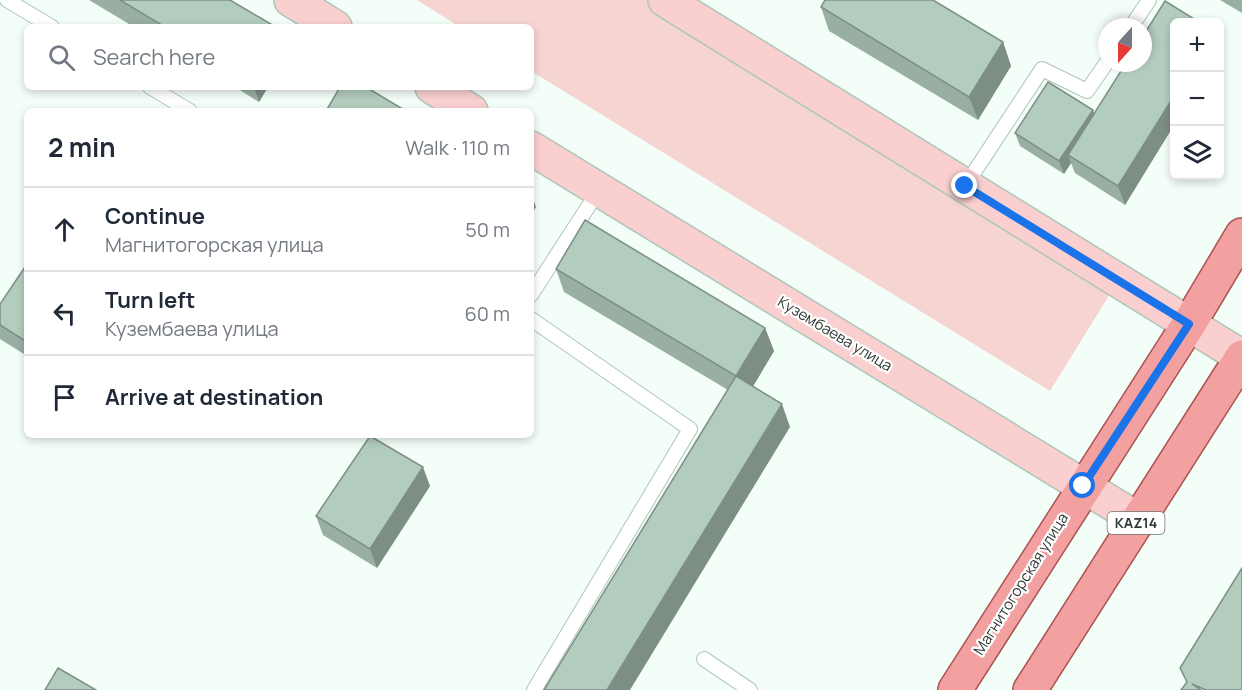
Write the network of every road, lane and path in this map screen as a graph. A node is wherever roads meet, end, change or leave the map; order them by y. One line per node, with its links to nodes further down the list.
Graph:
1 (7, 0): 6 (lane)
2 (291, 0): 7 (street)
3 (665, 0): 14 (street)
4 (1149, 0): 5 (lane)
5 (1137, 18)
6 (47, 24)
7 (330, 24)
8 (1100, 72): 14 (lane)
9 (155, 90): 11 (lane)
10 (437, 90): 12 (street)
11 (185, 108)
12 (466, 108)
13 (534, 150): 15 (street, Кузембаева улица)
14 (965, 186): 19 (street)
15 (599, 190): 17 (lane); 21 (street, Кузембаева улица)
16 (1242, 235): 19 (main road, Магнитогорская улица)
17 (534, 290)
18 (534, 321): 24 (lane)
19 (1189, 324): 20 (street); 21 (main road, Магнитогорская улица)
20 (1242, 357): 22 (main road, KAZ14)
21 (1083, 486): 22 (street, Кузембаева улица); 26 (main road, Магнитогорская улица)
22 (1138, 520): 27 (main road, KAZ14)
23 (704, 659): 25 (lane)
24 (534, 690)
25 (750, 690)
26 (955, 690)
27 (1030, 690)

